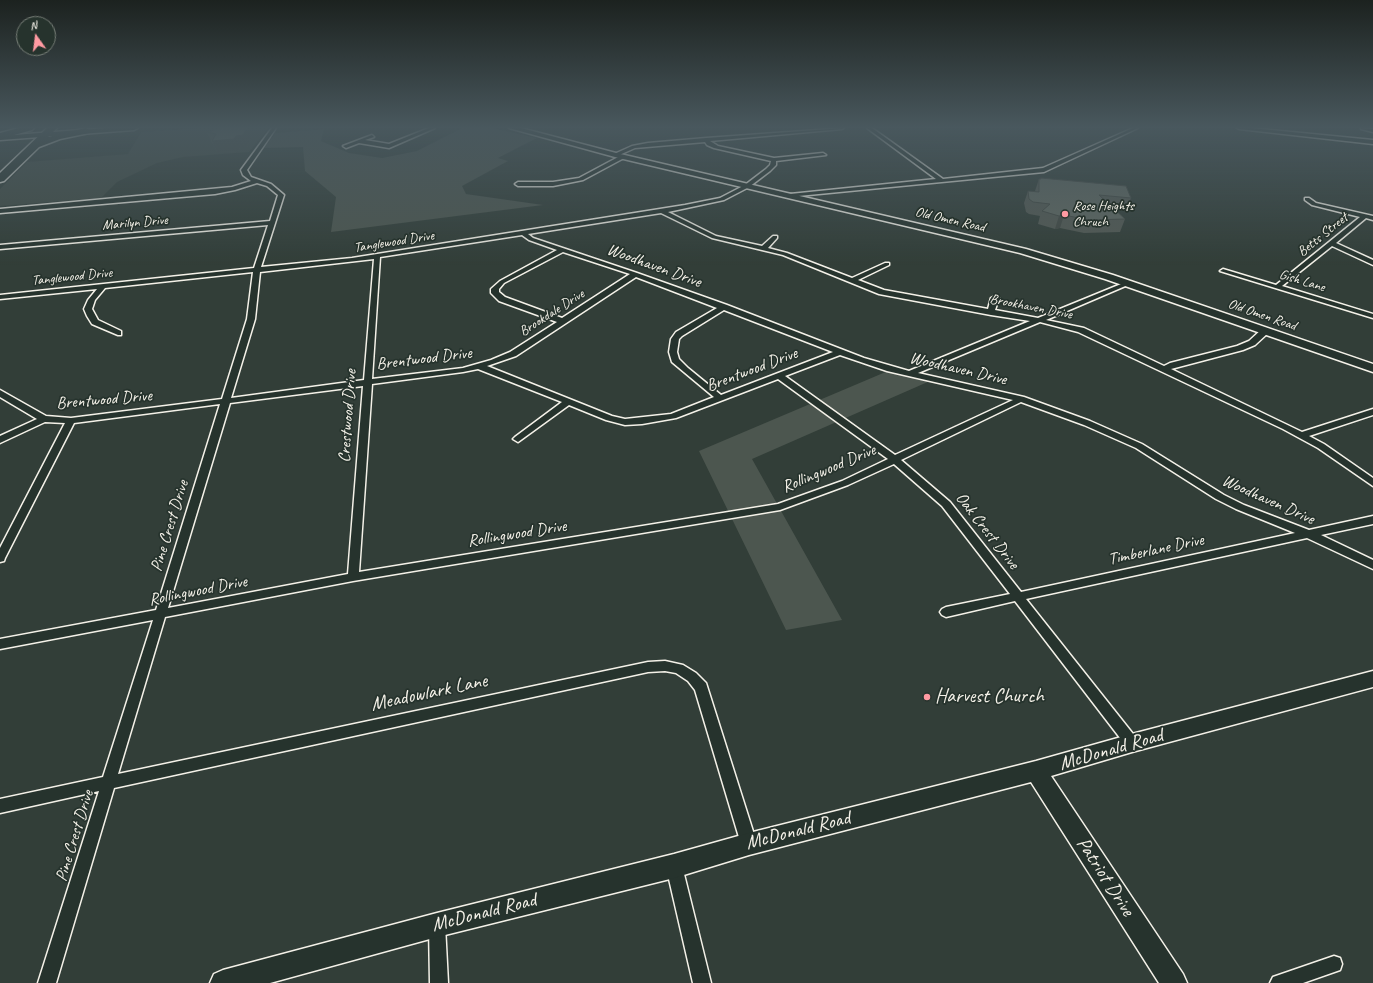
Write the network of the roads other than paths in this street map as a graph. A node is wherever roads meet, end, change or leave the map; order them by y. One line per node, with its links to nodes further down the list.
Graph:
1 (246, 174): 8 (street)
2 (589, 174): 9 (street)
3 (695, 174): 10 (street, Old Omen Road)
4 (763, 174): 10 (street, Tanglewood Drive)
5 (933, 174): 7 (street)
6 (1004, 174): 7 (street)
7 (941, 180): 11 (street)
8 (256, 181): 13 (street); 17 (street, Pine Crest Drive)
9 (518, 184)
10 (747, 186): 11 (street, Old Omen Road); 14 (street, Tanglewood Drive)
11 (790, 196): 31 (street, Old Omen Road)
12 (1307, 199): 15 (street)
13 (0, 210)
14 (662, 211): 18 (street, Tanglewood Drive); 23 (street, Brookhaven Drive)
15 (1365, 216): 16 (street); 20 (street, Betts Street)
16 (1373, 218)
17 (271, 223): 21 (street, Marilyn Drive); 27 (street, Pine Crest Drive)
18 (522, 233): 22 (street, Woodhaven Drive); 24 (street, Tanglewood Drive)
19 (775, 236): 23 (street)
20 (1332, 243): 25 (street); 33 (street, Betts Street)
21 (0, 247)
22 (562, 249): 29 (street, Woodhaven Drive); 40 (street)
23 (763, 249): 30 (street, Brookhaven Drive)
24 (377, 257): 27 (street, Tanglewood Drive); 49 (street, Crestwood Drive)
25 (1373, 263)
26 (887, 264): 30 (street)
27 (257, 270): 32 (street, Tanglewood Drive); 53 (street, Pine Crest Drive)
28 (1223, 271): 33 (street, Gish Lane)
29 (635, 274): 36 (street, Woodhaven Drive); 40 (street, Brookdale Drive)
30 (852, 280): 37 (street, Brookhaven Drive)
31 (1128, 284): 39 (street); 41 (street, Old Omen Road)
32 (102, 286): 34 (street, Tanglewood Drive); 42 (street)
33 (1277, 287): 38 (street, Gish Lane)
34 (0, 297)
35 (995, 298): 37 (street)
36 (724, 307): 43 (street, Woodhaven Drive); 51 (street)
37 (991, 313): 39 (street, Brookhaven Drive)
38 (1373, 316)
39 (1039, 320): 46 (street, Brookhaven Drive); 47 (street)
40 (562, 321): 44 (street, Brookdale Drive)
41 (1265, 331): 45 (street, Old Omen Road); 46 (street)
42 (118, 333)
43 (840, 352): 47 (street, Woodhaven Drive); 48 (street, Brentwood Drive)
44 (479, 366): 49 (street, Brentwood Drive); 54 (street, Brentwood Drive)
45 (1373, 368)
46 (1165, 369): 58 (street, Brookhaven Drive)
47 (911, 373): 52 (street, Woodhaven Drive)
48 (780, 376): 51 (street, Brentwood Drive); 61 (street, Oak Crest Drive)
49 (366, 382): 53 (street, Brentwood Drive); 67 (street, Crestwood Drive)
50 (0, 393): 56 (street, Brentwood Drive)
51 (720, 398): 54 (street, Brentwood Drive)
52 (1021, 399): 61 (street, Rollingwood Drive); 64 (street, Woodhaven Drive)
53 (225, 401): 57 (street, Brentwood Drive); 70 (street, Pine Crest Drive)
54 (568, 402): 59 (street)
55 (1373, 412): 58 (street)
56 (44, 419): 57 (street, Brentwood Drive); 60 (street)
57 (71, 421): 65 (street)
58 (1302, 435): 62 (street, Brookhaven Drive)
59 (518, 439)
60 (0, 440)
61 (894, 459): 67 (street, Rollingwood Drive); 68 (street, Oak Crest Drive)
62 (1373, 483)
63 (1373, 520): 64 (street, Timberlane Drive)
64 (1308, 534): 66 (street, Woodhaven Drive); 68 (street, Timberlane Drive)
65 (0, 558)
66 (1373, 565)
67 (353, 577): 70 (street, Rollingwood Drive)
68 (1018, 597): 69 (street, Timberlane Drive); 73 (street, Oak Crest Drive)
69 (946, 612)
70 (159, 614): 71 (street, Rollingwood Drive); 75 (street, Pine Crest Drive)
71 (0, 644)
72 (1373, 679): 73 (street, McDonald Road)
73 (1132, 743): 74 (street, McDonald Road)
74 (1036, 772): 77 (street, McDonald Road); 85 (street, Patriot Drive)
75 (108, 783): 76 (street, Meadowlark Lane); 77 (street, Meadowlark Lane); 81 (street, Pine Crest Drive)
76 (0, 806)
77 (749, 844): 78 (street, McDonald Road)
78 (674, 866): 79 (street, McDonald Road); 84 (street)
79 (437, 925): 82 (street, McDonald Road); 83 (street)
80 (1334, 964): 86 (street)
81 (47, 983)
82 (223, 983)
83 (439, 983)
84 (702, 983)
85 (1174, 983)
86 (1279, 983)

